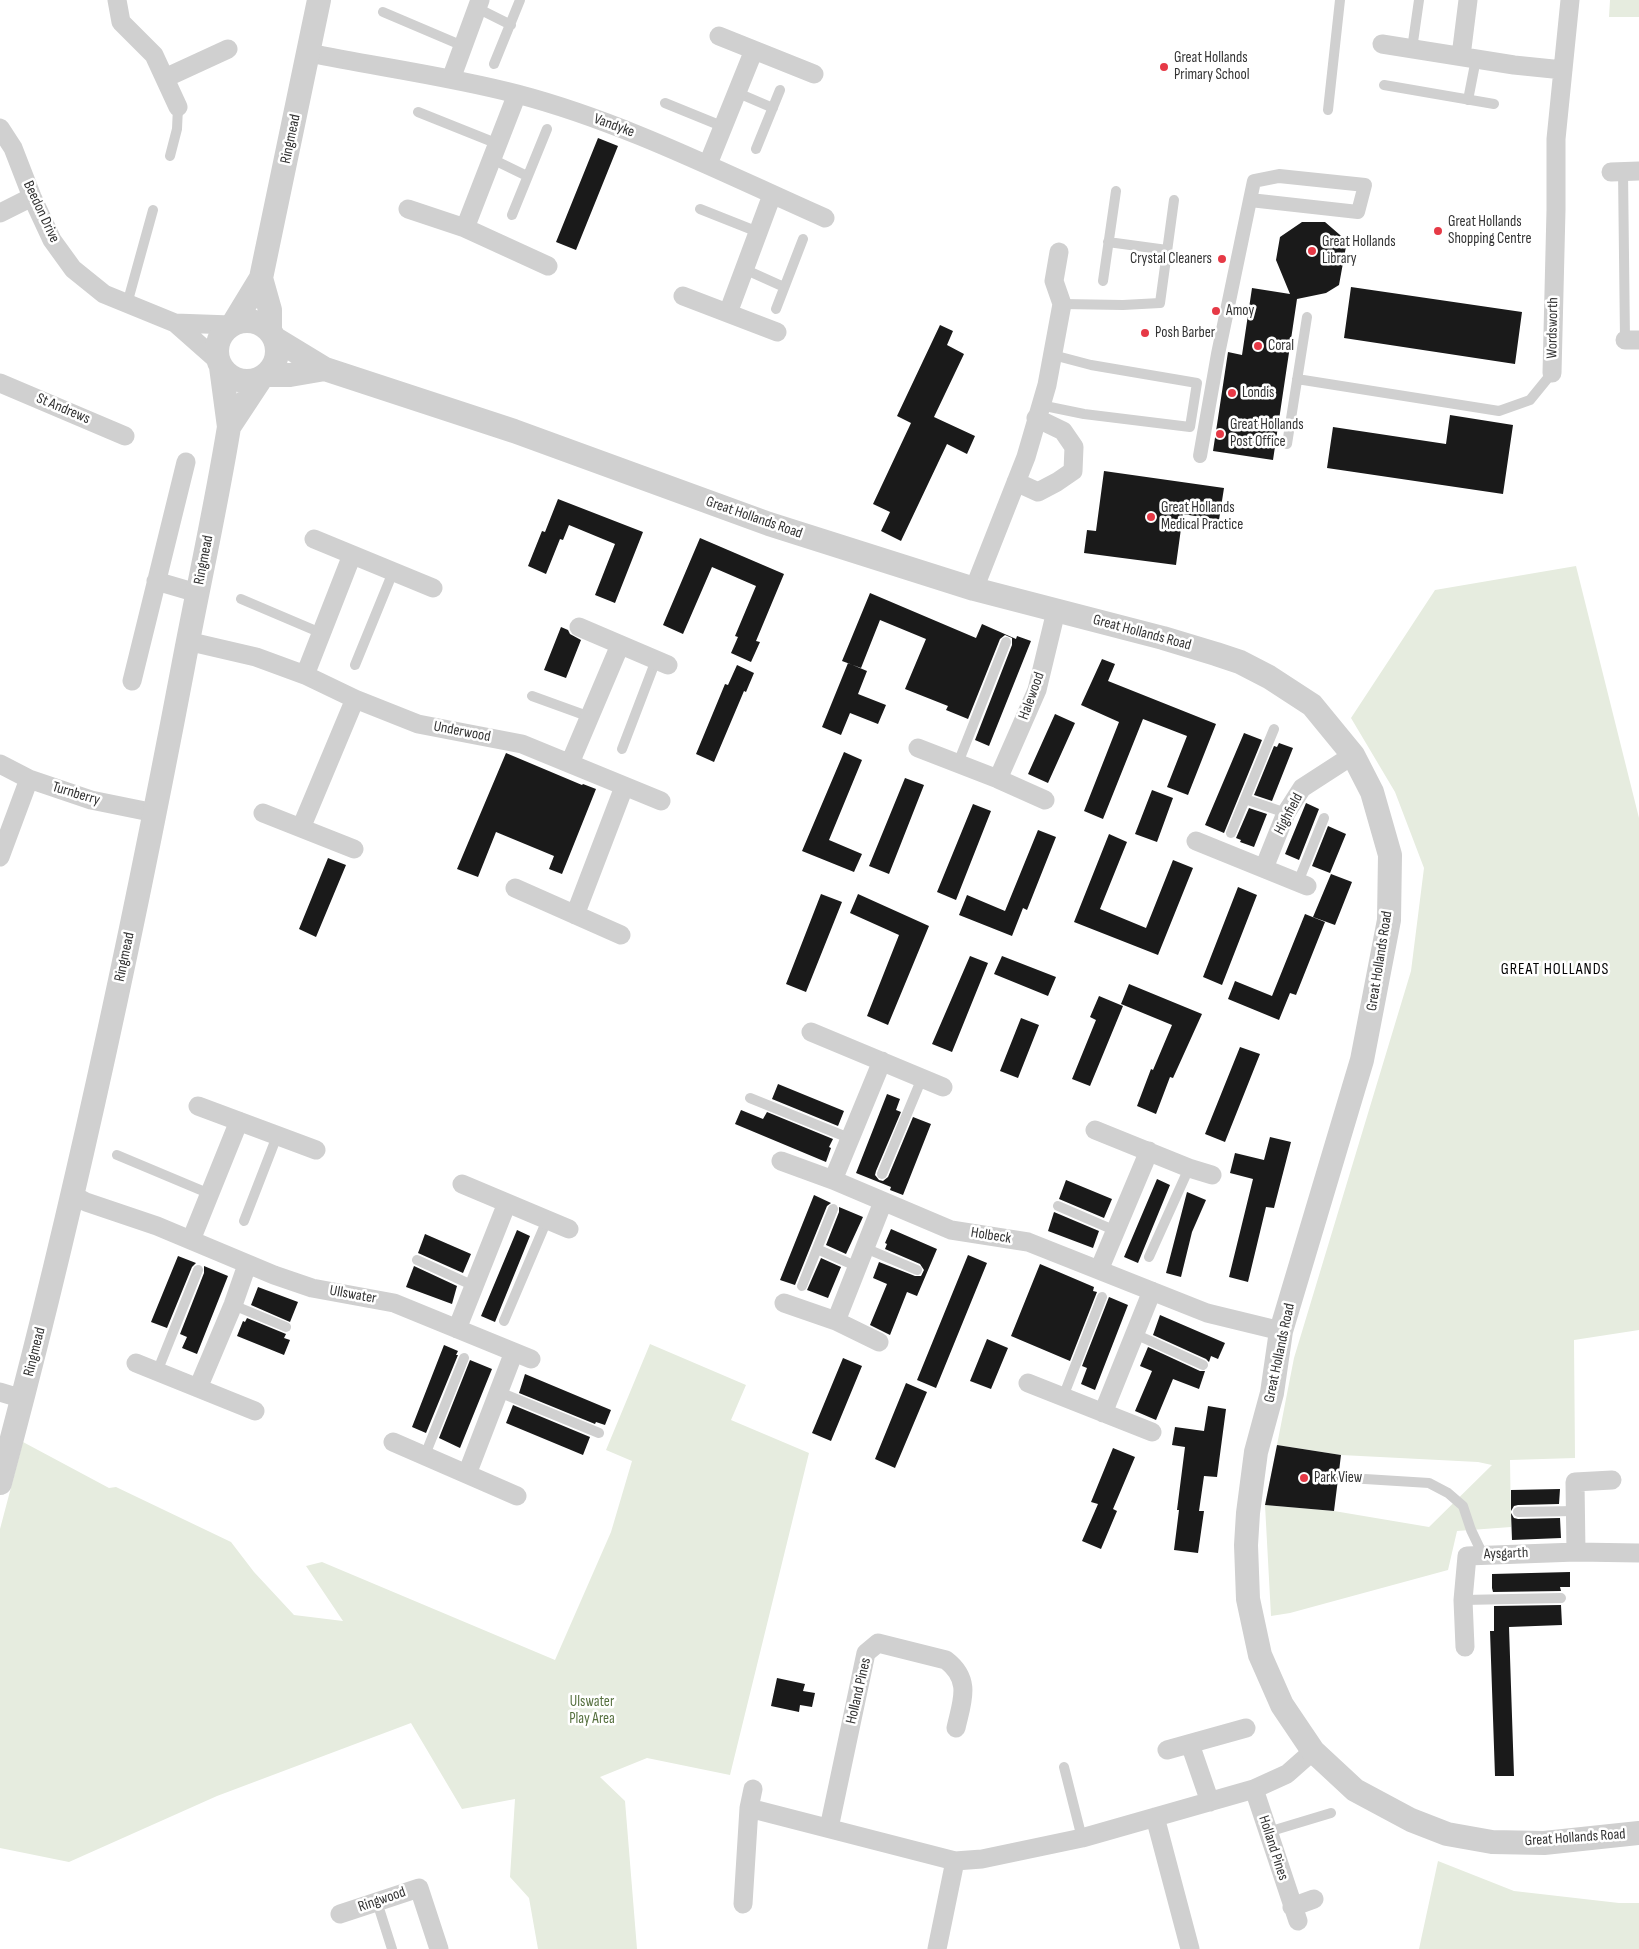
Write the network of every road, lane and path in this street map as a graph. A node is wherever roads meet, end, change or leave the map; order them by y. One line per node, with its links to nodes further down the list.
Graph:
1 (117, 0): 22 (street)
2 (320, 0): 17 (street, Ringmead)
3 (520, 0): 10 (lane)
4 (1340, 0): 33 (lane)
5 (1419, 0): 15 (lane)
6 (1468, 0): 18 (street)
7 (1570, 0): 20 (street, Wordsworth)
8 (478, 4): 10 (lane); 13 (street)
9 (384, 12): 13 (lane)
10 (511, 25): 19 (lane)
11 (719, 36): 16 (street)
12 (1382, 44): 15 (street)
13 (463, 46): 23 (street)
14 (228, 48): 22 (street)
15 (1412, 48): 18 (street)
16 (754, 50): 21 (street); 26 (street)
17 (309, 53): 23 (street, Vandyke); 63 (street, Ringmead)
18 (1468, 58): 20 (street); 28 (lane)
19 (494, 64)
20 (1563, 70): 80 (street, Wordsworth)
21 (814, 74)
22 (165, 78): 31 (street)
23 (451, 79): 27 (street, Vandyke)
24 (1384, 85): 28 (lane)
25 (780, 90): 32 (lane)
26 (738, 93): 32 (lane); 35 (street)
27 (517, 94): 39 (street); 41 (street, Vandyke)
28 (1468, 100): 30 (lane)
29 (665, 102): 35 (lane)
30 (1494, 104)
31 (178, 107): 40 (lane)
32 (773, 108): 38 (lane)
33 (1328, 110)
34 (418, 112): 39 (lane)
35 (724, 127): 41 (street)
36 (0, 128): 46 (street, Beedon Drive)
37 (547, 129): 43 (lane)
38 (756, 150)
39 (495, 152): 43 (lane); 55 (street)
40 (170, 156)
41 (708, 164): 45 (street, Vandyke)
42 (1624, 171): 76 (lane)
43 (527, 176): 53 (lane)
44 (1116, 191): 58 (lane)
45 (772, 195): 54 (street, Vandyke); 56 (street)
46 (32, 196): 52 (street); 67 (street, Beedon Drive)
47 (1174, 200): 59 (lane)
48 (1250, 200): 48 (street); 88 (street)
49 (408, 209): 55 (street)
50 (700, 209): 56 (lane)
51 (153, 210): 67 (lane)
52 (0, 213)
53 (512, 215)
54 (824, 218)
55 (465, 228): 61 (street)
56 (758, 232): 62 (street)
57 (803, 239): 65 (lane)
58 (1108, 242): 59 (lane); 64 (lane)
59 (1167, 250): 68 (lane)
60 (1059, 252): 68 (street)
61 (548, 266)
62 (744, 270): 65 (lane); 70 (street)
63 (261, 278): 73 (street, Ringmead); 75 (street, Ringmead)
64 (1103, 282)
65 (784, 287): 69 (lane)
66 (683, 296): 70 (street)
67 (127, 304): 72 (street, Beedon Drive)
68 (1062, 304): 77 (street)
69 (776, 308)
70 (728, 312): 74 (street)
71 (1307, 317): 82 (lane)
72 (175, 323): 73 (street, Beedon Drive); 78 (street, Beedon Drive)
73 (232, 324): 75 (street); 78 (street)
74 (777, 332)
75 (272, 335): 79 (street, Great Hollands Road); 81 (street)
76 (1632, 340)
77 (1052, 355): 84 (street); 84 (lane)
78 (220, 364): 81 (street); 85 (street, Ringmead)
79 (325, 369): 81 (street, Great Hollands Road); 96 (street, Great Hollands Road)
80 (1552, 373): 82 (lane, Wordsworth)
81 (264, 376): 85 (street, Ringmead)
82 (1297, 379): 87 (lane)
83 (0, 383): 86 (street, St Andrews)
84 (1038, 412): 90 (street); 90 (street)
85 (229, 427): 97 (street, Ringmead)
86 (125, 436)
87 (1286, 444)
88 (1200, 456)
89 (186, 462): 94 (street)
90 (1016, 482): 96 (street)
91 (314, 539): 92 (street)
92 (352, 555): 93 (street); 101 (street)
93 (393, 572): 95 (street); 106 (lane)
94 (156, 581): 97 (street); 108 (street)
95 (432, 588)
96 (974, 589): 99 (street, Great Hollands Road)
97 (197, 593): 102 (street, Ringmead)
98 (241, 599): 101 (lane)
99 (1056, 611): 115 (street, Great Hollands Road); 120 (street, Halewood)
100 (578, 627): 104 (street)
101 (321, 633): 107 (street)
102 (187, 641): 107 (street, Underwood); 125 (street, Ringmead)
103 (1006, 642): 116 (lane)
104 (620, 645): 105 (street); 111 (street)
105 (662, 662): 114 (lane)
106 (355, 665)
107 (306, 675): 110 (street, Underwood)
108 (132, 681)
109 (532, 696): 111 (lane)
110 (355, 699): 118 (street, Underwood); 129 (street)
111 (590, 717): 118 (street)
112 (1274, 729): 122 (lane)
113 (918, 748): 116 (street)
114 (622, 749)
115 (1353, 755): 127 (street, Highfield); 188 (street, Great Hollands Road)
116 (958, 763): 120 (street)
117 (0, 764): 119 (street, Turnberry)
118 (570, 764): 121 (street, Underwood)
119 (30, 779): 125 (street, Turnberry); 133 (street)
120 (998, 779): 123 (street)
121 (624, 787): 124 (street, Underwood); 137 (street)
122 (1245, 799): 127 (lane); 130 (lane)
123 (1045, 800)
124 (661, 801)
125 (155, 813): 159 (street, Ringmead)
126 (263, 813): 129 (street)
127 (1286, 813): 134 (street, Highfield)
128 (1324, 818): 135 (lane)
129 (301, 828): 132 (street)
130 (1231, 833)
131 (1196, 841): 134 (street)
132 (354, 849)
133 (0, 857)
134 (1264, 868): 135 (street)
135 (1302, 884)
136 (515, 888): 137 (street)
137 (575, 915): 138 (street)
138 (621, 935)
139 (811, 1032): 140 (street)
140 (882, 1061): 141 (street); 148 (street)
141 (922, 1078): 142 (street); 154 (lane)
142 (942, 1087)
143 (750, 1098): 148 (lane)
144 (198, 1106): 145 (street)
145 (239, 1121): 147 (street); 158 (street)
146 (1095, 1130): 150 (street)
147 (277, 1136): 149 (street); 164 (lane)
148 (850, 1138): 156 (street)
149 (316, 1150)
150 (1149, 1151): 153 (street); 167 (street)
151 (117, 1154): 158 (lane)
152 (780, 1161): 156 (street, Holbeck)
153 (1189, 1168): 155 (street); 171 (lane)
154 (882, 1174)
155 (1212, 1175)
156 (833, 1180): 160 (street, Holbeck)
157 (462, 1184): 161 (street)
158 (210, 1194): 168 (street)
159 (73, 1195): 168 (street, Ullswater); 200 (street, Ringmead)
160 (883, 1202): 169 (street); 177 (street, Holbeck)
161 (507, 1203): 165 (street); 178 (street)
162 (1058, 1206): 167 (lane)
163 (834, 1209): 170 (lane)
164 (244, 1220)
165 (547, 1220): 166 (street); 184 (lane)
166 (569, 1229)
167 (1116, 1231): 177 (street)
168 (191, 1240): 173 (street, Ullswater)
169 (865, 1248): 174 (street); 176 (lane)
170 (817, 1249): 174 (lane); 179 (lane)
171 (1149, 1257)
172 (418, 1260): 178 (lane)
173 (247, 1265): 183 (street); 187 (street, Ullswater)
174 (858, 1267): 185 (street)
175 (198, 1270): 194 (lane)
176 (917, 1270)
177 (1099, 1270): 180 (street, Holbeck)
178 (474, 1286): 187 (street)
179 (802, 1286)
180 (1152, 1292): 188 (street, Holbeck); 189 (street)
181 (1102, 1297): 199 (lane)
182 (784, 1303): 185 (street)
183 (233, 1305): 186 (lane); 196 (street)
184 (504, 1321)
185 (836, 1321): 190 (street)
186 (286, 1327)
187 (457, 1329): 198 (street, Ullswater)
188 (1281, 1331): 224 (street, Great Hollands Road)
189 (1135, 1334): 193 (lane); 202 (street)
190 (879, 1342)
191 (464, 1358): 206 (lane)
192 (136, 1363): 194 (street)
193 (1203, 1365)
194 (157, 1372): 196 (street)
195 (1028, 1383): 199 (street)
196 (198, 1388): 201 (street)
197 (0, 1392): 200 (street)
198 (499, 1392): 204 (lane); 207 (street, Ullswater)
199 (1063, 1397): 202 (street)
200 (23, 1399): 210 (street, Ringmead)
201 (255, 1411)
202 (1103, 1412): 203 (street)
203 (1152, 1432)
204 (599, 1433)
205 (393, 1442): 206 (street)
206 (425, 1455): 207 (street)
207 (467, 1474): 211 (street)
208 (1349, 1478): 216 (lane)
209 (1612, 1480): 213 (street)
210 (0, 1483)
211 (517, 1496)
212 (1518, 1512): 213 (lane)
213 (1575, 1512): 214 (street)
214 (1576, 1552): 215 (street, Aysgarth); 216 (street, Aysgarth)
215 (1639, 1553)
216 (1483, 1555): 218 (street, Aysgarth)
217 (1561, 1598): 218 (lane)
218 (1463, 1600): 219 (street, Aysgarth)
219 (1466, 1647)
220 (956, 1728): 232 (street, Holland Pines)
221 (1246, 1728): 222 (street)
222 (1190, 1744): 223 (street); 228 (street)
223 (1167, 1750)
224 (1313, 1751): 227 (street); 234 (street, Great Hollands Road)
225 (1064, 1767): 235 (lane)
226 (753, 1789): 229 (street)
227 (1254, 1789): 228 (street); 233 (street, Holland Pines)
228 (1210, 1802): 231 (street)
229 (749, 1808): 232 (street); 239 (street)
230 (1331, 1813): 233 (lane)
231 (1155, 1817): 235 (street); 244 (street)
232 (829, 1828): 236 (street)
233 (1268, 1832): 237 (street, Holland Pines)
234 (1639, 1833)
235 (1082, 1838): 236 (street)
236 (955, 1861): 243 (street)
237 (1314, 1899)
238 (377, 1902): 240 (street, Ringwood); 241 (lane); 242 (street, Ringwood)
239 (743, 1904)
240 (340, 1914)
241 (392, 1949)
242 (439, 1949)
243 (937, 1949)
244 (1190, 1949)

